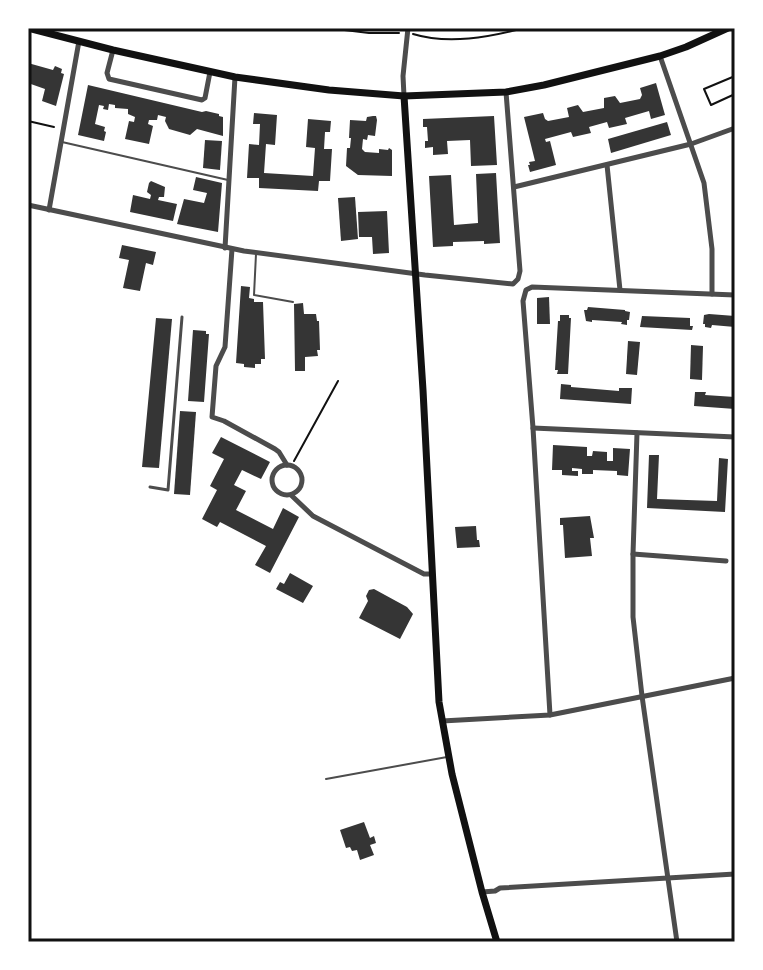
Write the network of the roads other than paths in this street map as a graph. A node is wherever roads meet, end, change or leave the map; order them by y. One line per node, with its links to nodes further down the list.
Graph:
1 (28, 28): 4 (main road)
2 (408, 28): 10 (street)
3 (728, 28): 6 (main road)
4 (79, 41): 5 (main road); 12 (street)
5 (113, 50): 7 (main road); 7 (street)
6 (660, 56): 9 (main road); 13 (street)
7 (210, 72): 8 (main road)
8 (235, 77): 10 (main road); 15 (street)
9 (506, 92): 10 (main road); 16 (street)
10 (404, 96): 22 (main road)
11 (735, 128): 13 (street)
12 (61, 142): 15 (lane); 18 (street)
13 (691, 144): 14 (street); 24 (street)
14 (607, 165): 16 (street); 23 (street)
15 (229, 180): 19 (street)
16 (514, 187): 22 (street)
17 (28, 205): 18 (street)
18 (49, 210): 19 (street)
19 (225, 248): 20 (street)
20 (232, 249): 21 (street); 31 (street)
21 (256, 253): 22 (street); 26 (lane)
22 (415, 274): 36 (main road)
23 (620, 290): 24 (street); 28 (street)
24 (712, 294): 25 (street)
25 (735, 295)
26 (293, 302)
27 (182, 317): 32 (street)
28 (533, 428): 29 (street); 39 (street)
29 (637, 433): 30 (street); 34 (street)
30 (735, 437)
31 (289, 465): 33 (street); 33 (street)
32 (150, 487)
33 (291, 495): 36 (street)
34 (633, 554): 35 (street); 38 (street)
35 (726, 561)
36 (432, 574): 40 (main road)
37 (735, 678): 38 (street)
38 (642, 696): 39 (street); 44 (street)
39 (550, 715): 40 (street)
40 (442, 721): 41 (main road)
41 (448, 757): 42 (lane); 45 (main road)
42 (326, 779)
43 (735, 874): 44 (street)
44 (669, 877): 45 (street); 49 (street)
45 (482, 892): 48 (main road)
46 (28, 942): 47 (street)
47 (38, 942)
48 (497, 942)
49 (677, 942)

